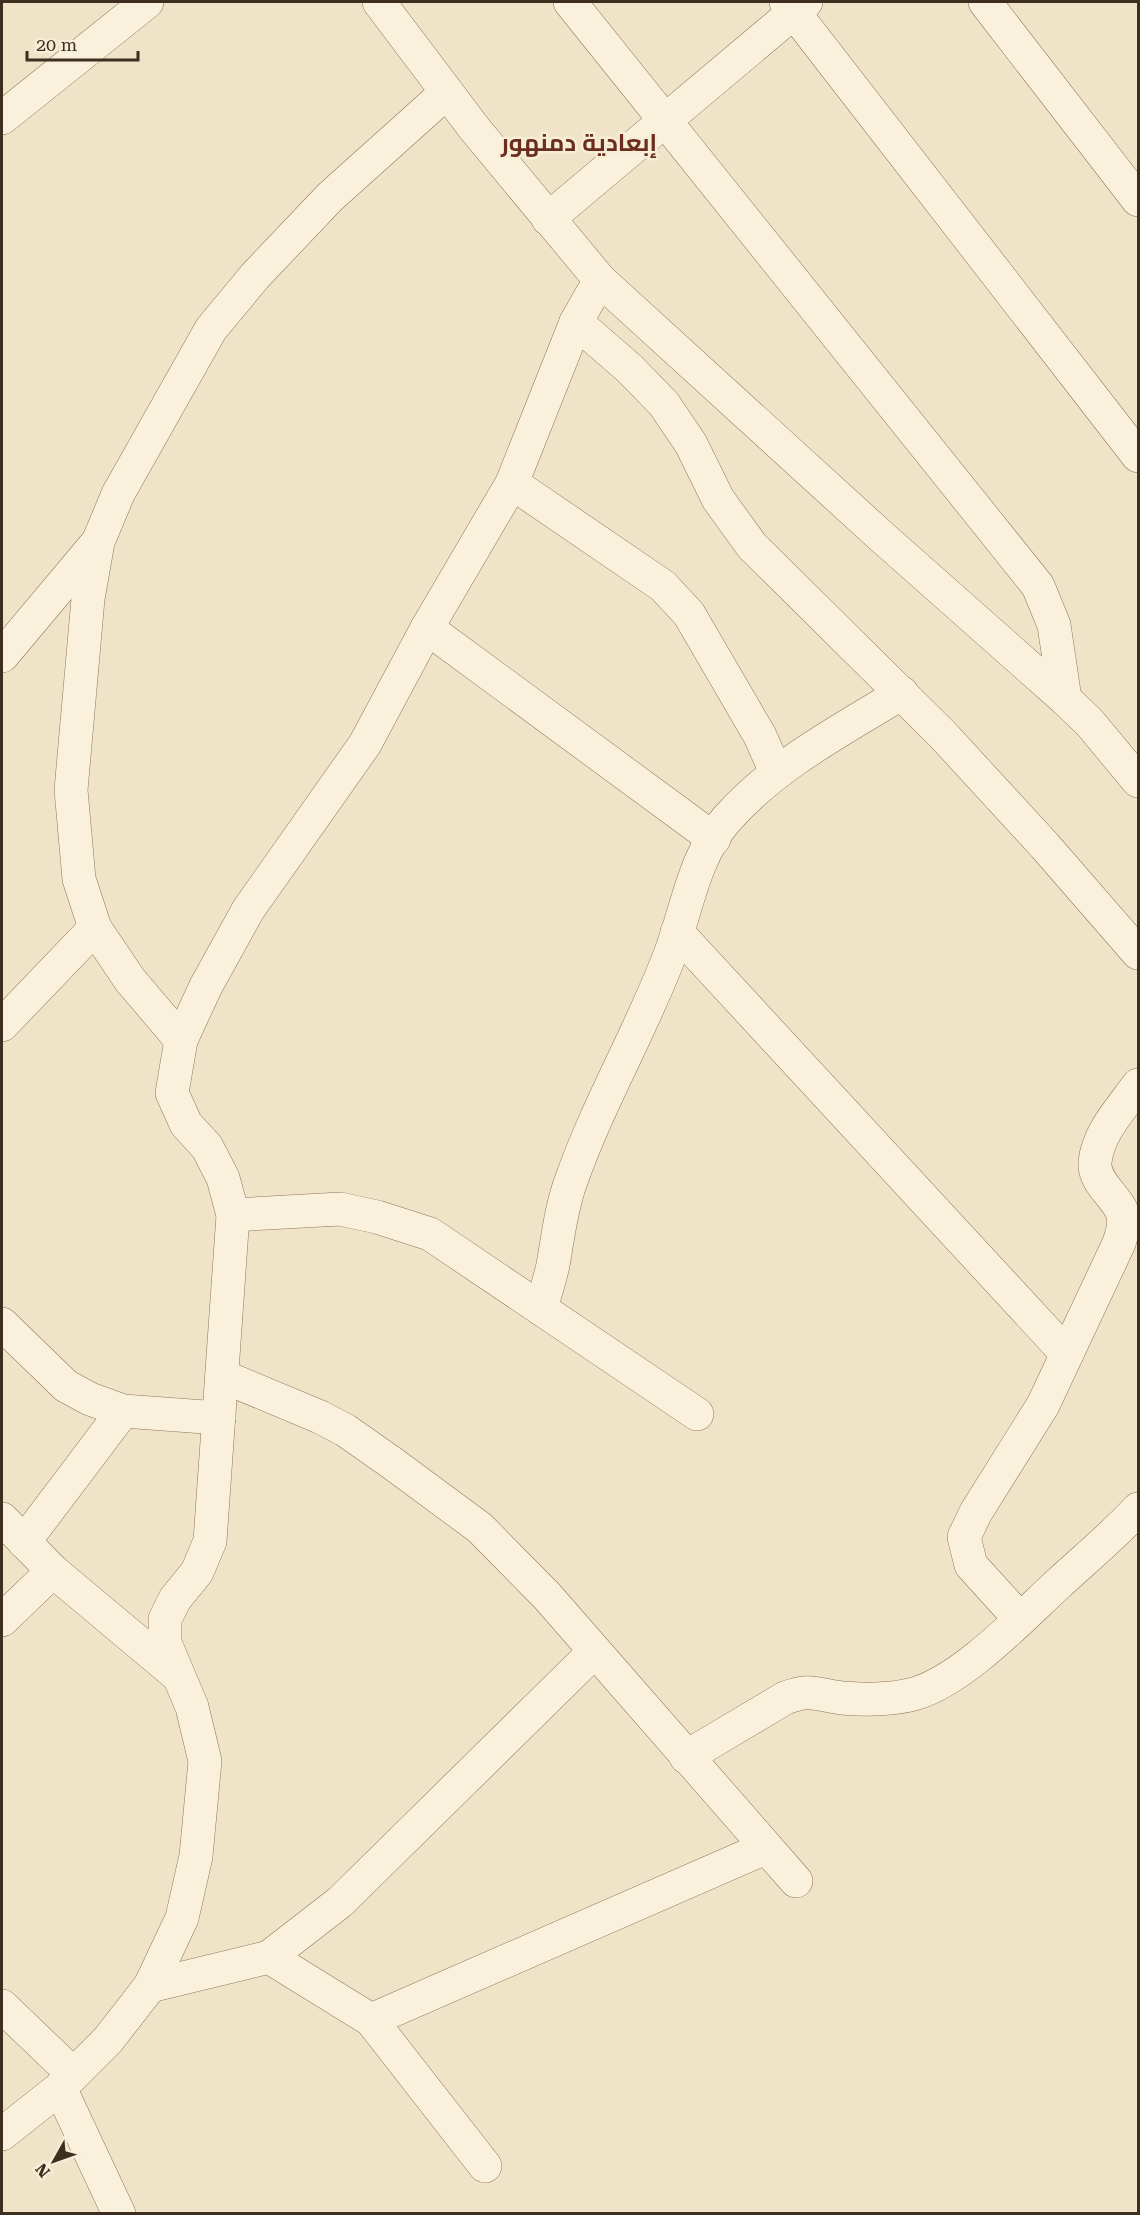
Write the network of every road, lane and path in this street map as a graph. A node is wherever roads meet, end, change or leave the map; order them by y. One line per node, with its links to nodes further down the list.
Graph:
1 (147, 2): 7 (street)
2 (379, 2): 6 (street)
3 (570, 2): 8 (street)
4 (985, 2): 9 (street)
5 (795, 5): 8 (street); 13 (street)
6 (447, 92): 10 (street); 15 (street)
7 (2, 118)
8 (665, 120): 10 (street); 19 (street)
9 (1138, 200)
10 (548, 219): 11 (street)
11 (600, 280): 12 (street); 19 (street)
12 (576, 322): 14 (street); 18 (street)
13 (1138, 456)
14 (512, 483): 16 (street); 20 (street)
15 (98, 542): 17 (street); 23 (street)
16 (427, 628): 22 (street); 27 (street)
17 (2, 656)
18 (902, 693): 20 (street); 25 (street)
19 (1065, 699): 21 (street)
20 (776, 772): 22 (street)
21 (1138, 781)
22 (714, 839): 24 (street)
23 (95, 928): 26 (street); 27 (street)
24 (677, 932): 30 (street); 32 (street)
25 (1138, 953)
26 (2, 1025)
27 (181, 1040): 29 (street)
28 (1138, 1085): 32 (street)
29 (233, 1215): 30 (street); 33 (street)
30 (541, 1309): 35 (street)
31 (2, 1324): 34 (street)
32 (1067, 1354): 41 (street)
33 (222, 1376): 36 (street); 43 (street)
34 (123, 1411): 36 (street); 39 (street)
35 (697, 1414)
36 (219, 1418): 44 (street)
37 (1138, 1509): 41 (street)
38 (2, 1519): 39 (street)
39 (24, 1542): 40 (street)
40 (53, 1571): 42 (street); 44 (street)
41 (1020, 1619): 45 (street)
42 (2, 1620)
43 (594, 1652): 45 (street); 48 (street)
44 (180, 1677): 49 (street)
45 (686, 1757): 46 (street)
46 (765, 1848): 47 (street); 51 (street)
47 (796, 1881)
48 (269, 1957): 49 (street); 51 (street)
49 (150, 1986): 52 (street)
50 (2, 2006): 52 (street)
51 (371, 2020): 54 (street)
52 (67, 2081): 53 (street); 55 (street)
53 (2, 2134)
54 (485, 2166)
55 (119, 2214)

